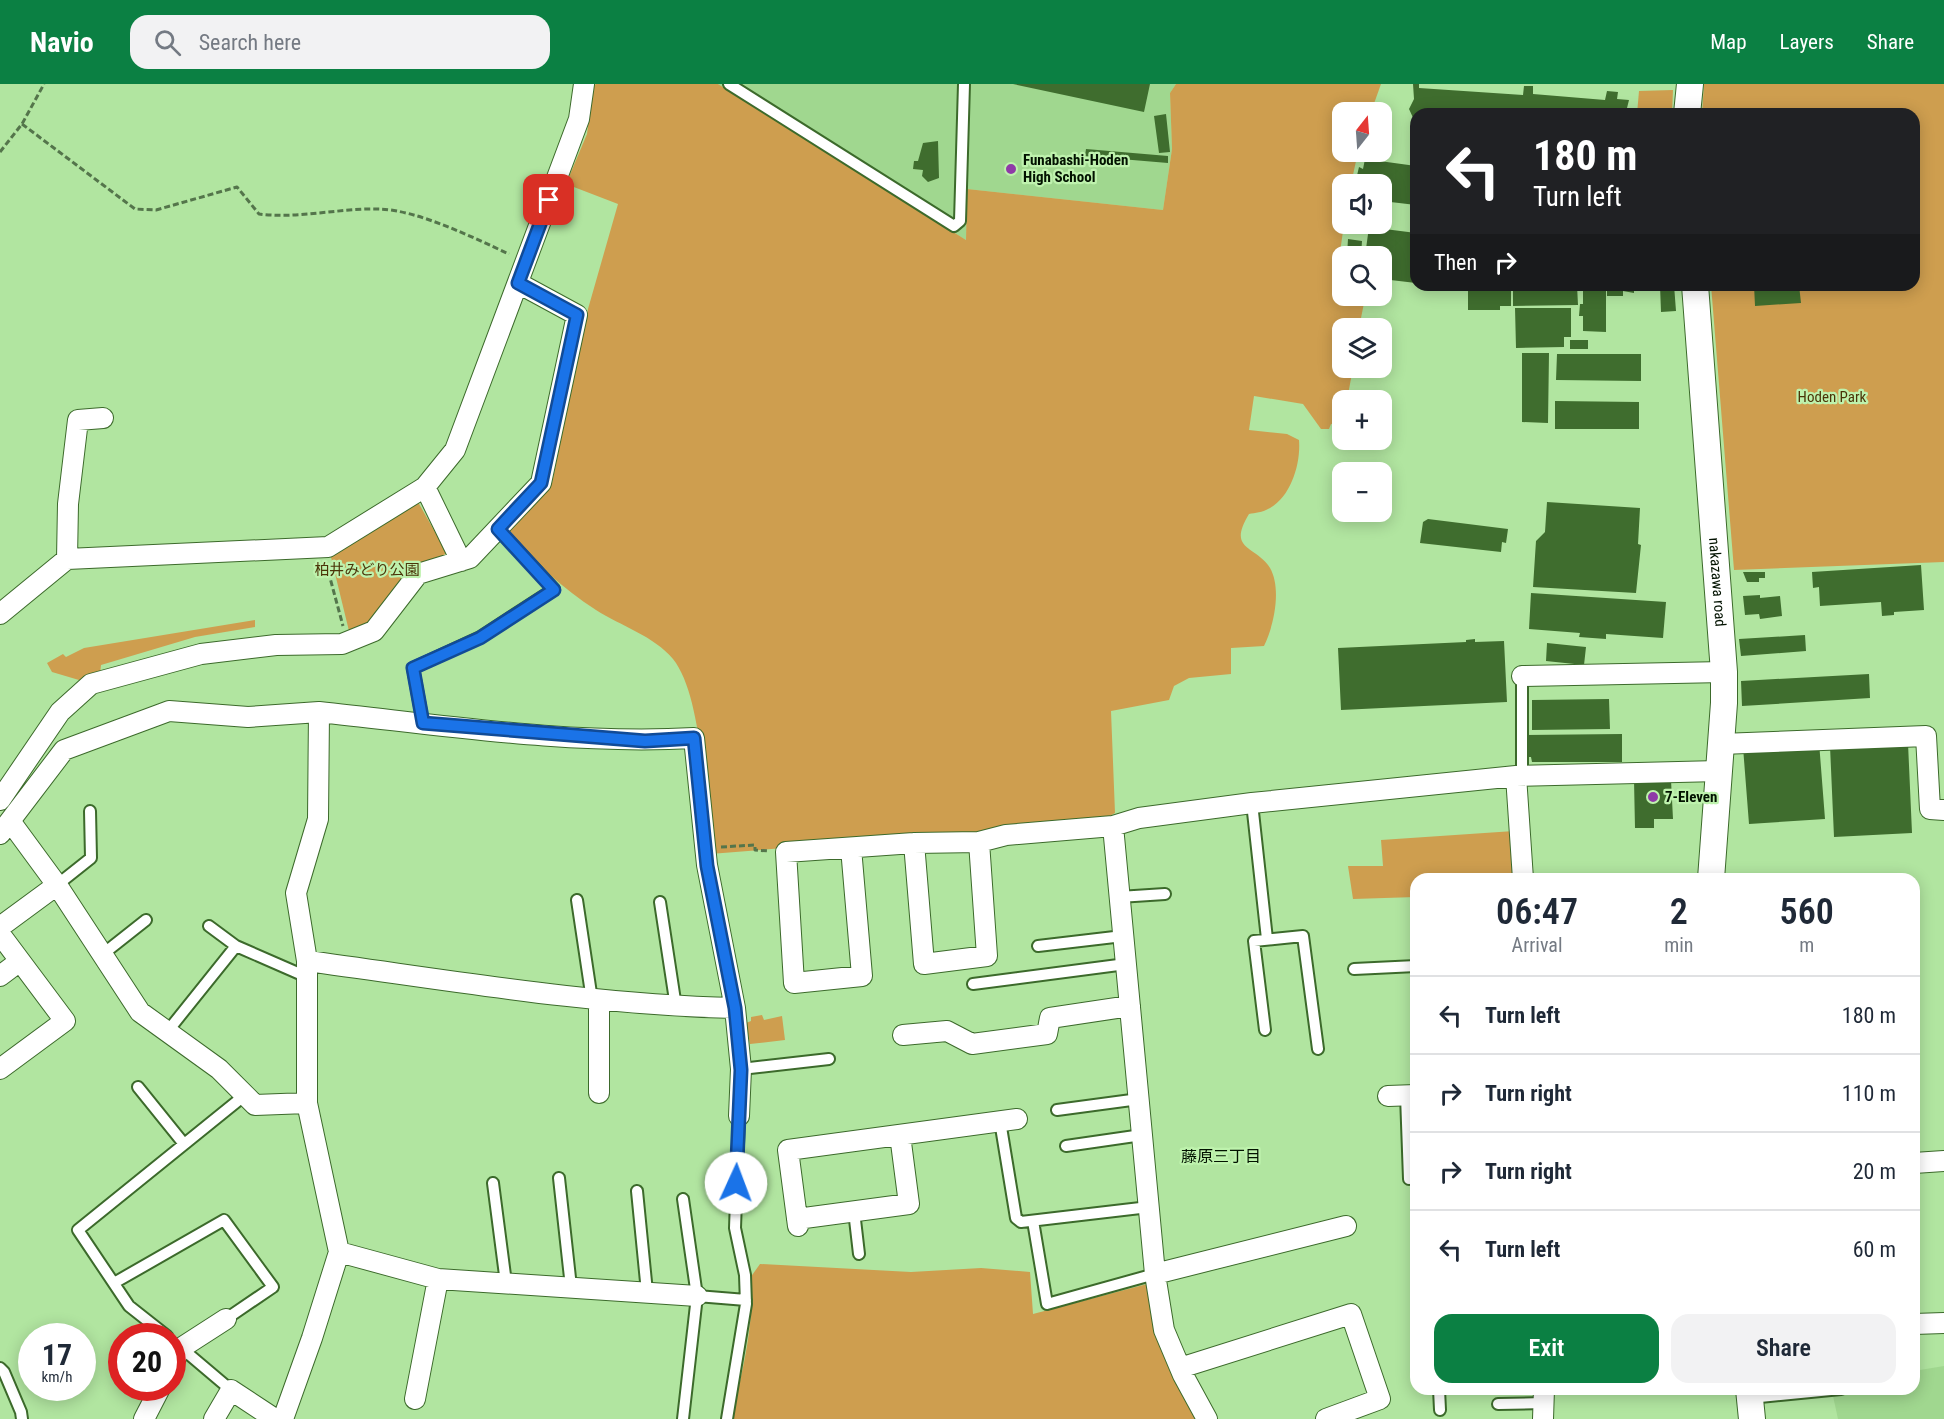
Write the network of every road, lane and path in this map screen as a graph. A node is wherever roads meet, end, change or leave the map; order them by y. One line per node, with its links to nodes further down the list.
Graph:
1 (44, 84): 7 (path)
2 (584, 84): 9 (street)
3 (729, 84): 4 (lane)
4 (964, 84)
5 (1690, 84): 6 (street)
6 (1688, 108)
7 (22, 124): 8 (path); 9 (path)
8 (0, 152)
9 (526, 261): 10 (street)
10 (518, 283): 13 (street); 14 (street)
11 (1695, 291): 20 (street, nakazawa road)
12 (103, 418): 16 (street)
13 (424, 487): 15 (street); 17 (street)
14 (498, 529): 17 (street); 23 (lane)
15 (322, 547): 16 (street); 19 (path)
16 (67, 559): 18 (street)
17 (461, 561): 19 (street)
18 (0, 614)
19 (348, 642): 27 (street)
20 (1724, 672): 21 (street); 24 (street, nakazawa road)
21 (1522, 676): 26 (lane)
22 (319, 712): 23 (street); 32 (street); 57 (street)
23 (423, 723): 35 (street)
24 (1721, 744): 25 (street, nakazawa road); 29 (street)
25 (1719, 771): 26 (street); 39 (street, nakazawa road)
26 (1519, 776): 28 (street); 38 (street)
27 (0, 800)
28 (1252, 803): 31 (street); 50 (lane)
29 (1944, 810)
30 (90, 811): 40 (lane)
31 (1113, 826): 33 (street); 42 (street)
32 (5, 828): 40 (street)
33 (979, 842): 34 (street); 34 (street)
34 (914, 843): 36 (street)
35 (705, 848): 37 (path); 64 (street)
36 (851, 848): 37 (street); 37 (street)
37 (786, 852)
38 (1523, 873)
39 (1711, 873)
40 (57, 885): 47 (street); 53 (street)
41 (1165, 894): 42 (lane)
42 (1119, 897): 49 (street)
43 (577, 900): 61 (lane)
44 (660, 902): 63 (lane)
45 (146, 920): 53 (lane)
46 (209, 926): 51 (lane)
47 (0, 927)
48 (0, 934): 54 (street)
49 (1123, 936): 52 (lane); 55 (street)
50 (1266, 939): 65 (lane); 68 (lane)
51 (236, 946): 57 (lane); 66 (lane)
52 (1038, 946)
53 (102, 954): 66 (street)
54 (20, 961): 59 (street); 70 (street)
55 (1126, 963): 60 (lane); 62 (street)
56 (1410, 966): 58 (lane)
57 (307, 969): 61 (street); 77 (street)
58 (1354, 969)
59 (0, 975)
60 (973, 984)
61 (596, 1000): 63 (street); 73 (street)
62 (1130, 1005): 67 (street); 76 (street)
63 (676, 1007): 64 (street)
64 (735, 1008): 71 (street)
65 (1265, 1030)
66 (167, 1032): 74 (street)
67 (903, 1035)
68 (1318, 1049)
69 (829, 1059): 71 (lane)
70 (0, 1069)
71 (741, 1070): 79 (street)
72 (138, 1088): 83 (lane)
73 (599, 1093)
74 (245, 1095): 77 (street); 83 (lane)
75 (1403, 1096): 88 (lane)
76 (1139, 1099): 78 (lane); 82 (street)
77 (307, 1103): 96 (street)
78 (1057, 1110)
79 (739, 1116): 105 (lane)
80 (1008, 1120): 81 (street); 94 (lane)
81 (900, 1135): 93 (street); 93 (street)
82 (1142, 1135): 84 (lane); 92 (street)
83 (184, 1144): 100 (lane)
84 (1066, 1146)
85 (1944, 1161): 86 (street)
86 (1920, 1163)
87 (559, 1178): 102 (lane)
88 (1409, 1179)
89 (492, 1183): 101 (lane)
90 (637, 1191): 103 (lane)
91 (683, 1199): 104 (lane)
92 (1149, 1207): 94 (lane); 98 (street)
93 (854, 1211): 97 (lane)
94 (1033, 1221): 98 (lane)
95 (1346, 1226): 98 (street)
96 (339, 1252): 99 (street); 127 (street)
97 (859, 1254)
98 (1155, 1274): 113 (street)
99 (438, 1279): 101 (street); 117 (street)
100 (114, 1283): 106 (lane); 107 (lane)
101 (506, 1283): 102 (street)
102 (571, 1287): 103 (street)
103 (647, 1292): 104 (street)
104 (697, 1296): 105 (lane); 128 (lane)
105 (746, 1300): 129 (lane)
106 (226, 1319): 110 (street)
107 (147, 1323)
108 (1944, 1323): 109 (street)
109 (1920, 1324)
110 (186, 1340)
111 (186, 1357): 114 (lane)
112 (0, 1368): 123 (lane)
113 (1180, 1368): 130 (street); 131 (street)
114 (231, 1390): 125 (street); 126 (street)
115 (1439, 1395): 122 (lane)
116 (1799, 1395): 119 (lane)
117 (415, 1399)
118 (153, 1401): 124 (street)
119 (1750, 1402)
120 (1498, 1404): 121 (lane)
121 (1543, 1404)
122 (1440, 1410)
123 (22, 1419)
124 (144, 1419)
125 (214, 1419)
126 (275, 1419)
127 (283, 1419)
128 (683, 1419)
129 (726, 1419)
130 (1207, 1419)
131 (1326, 1419)

